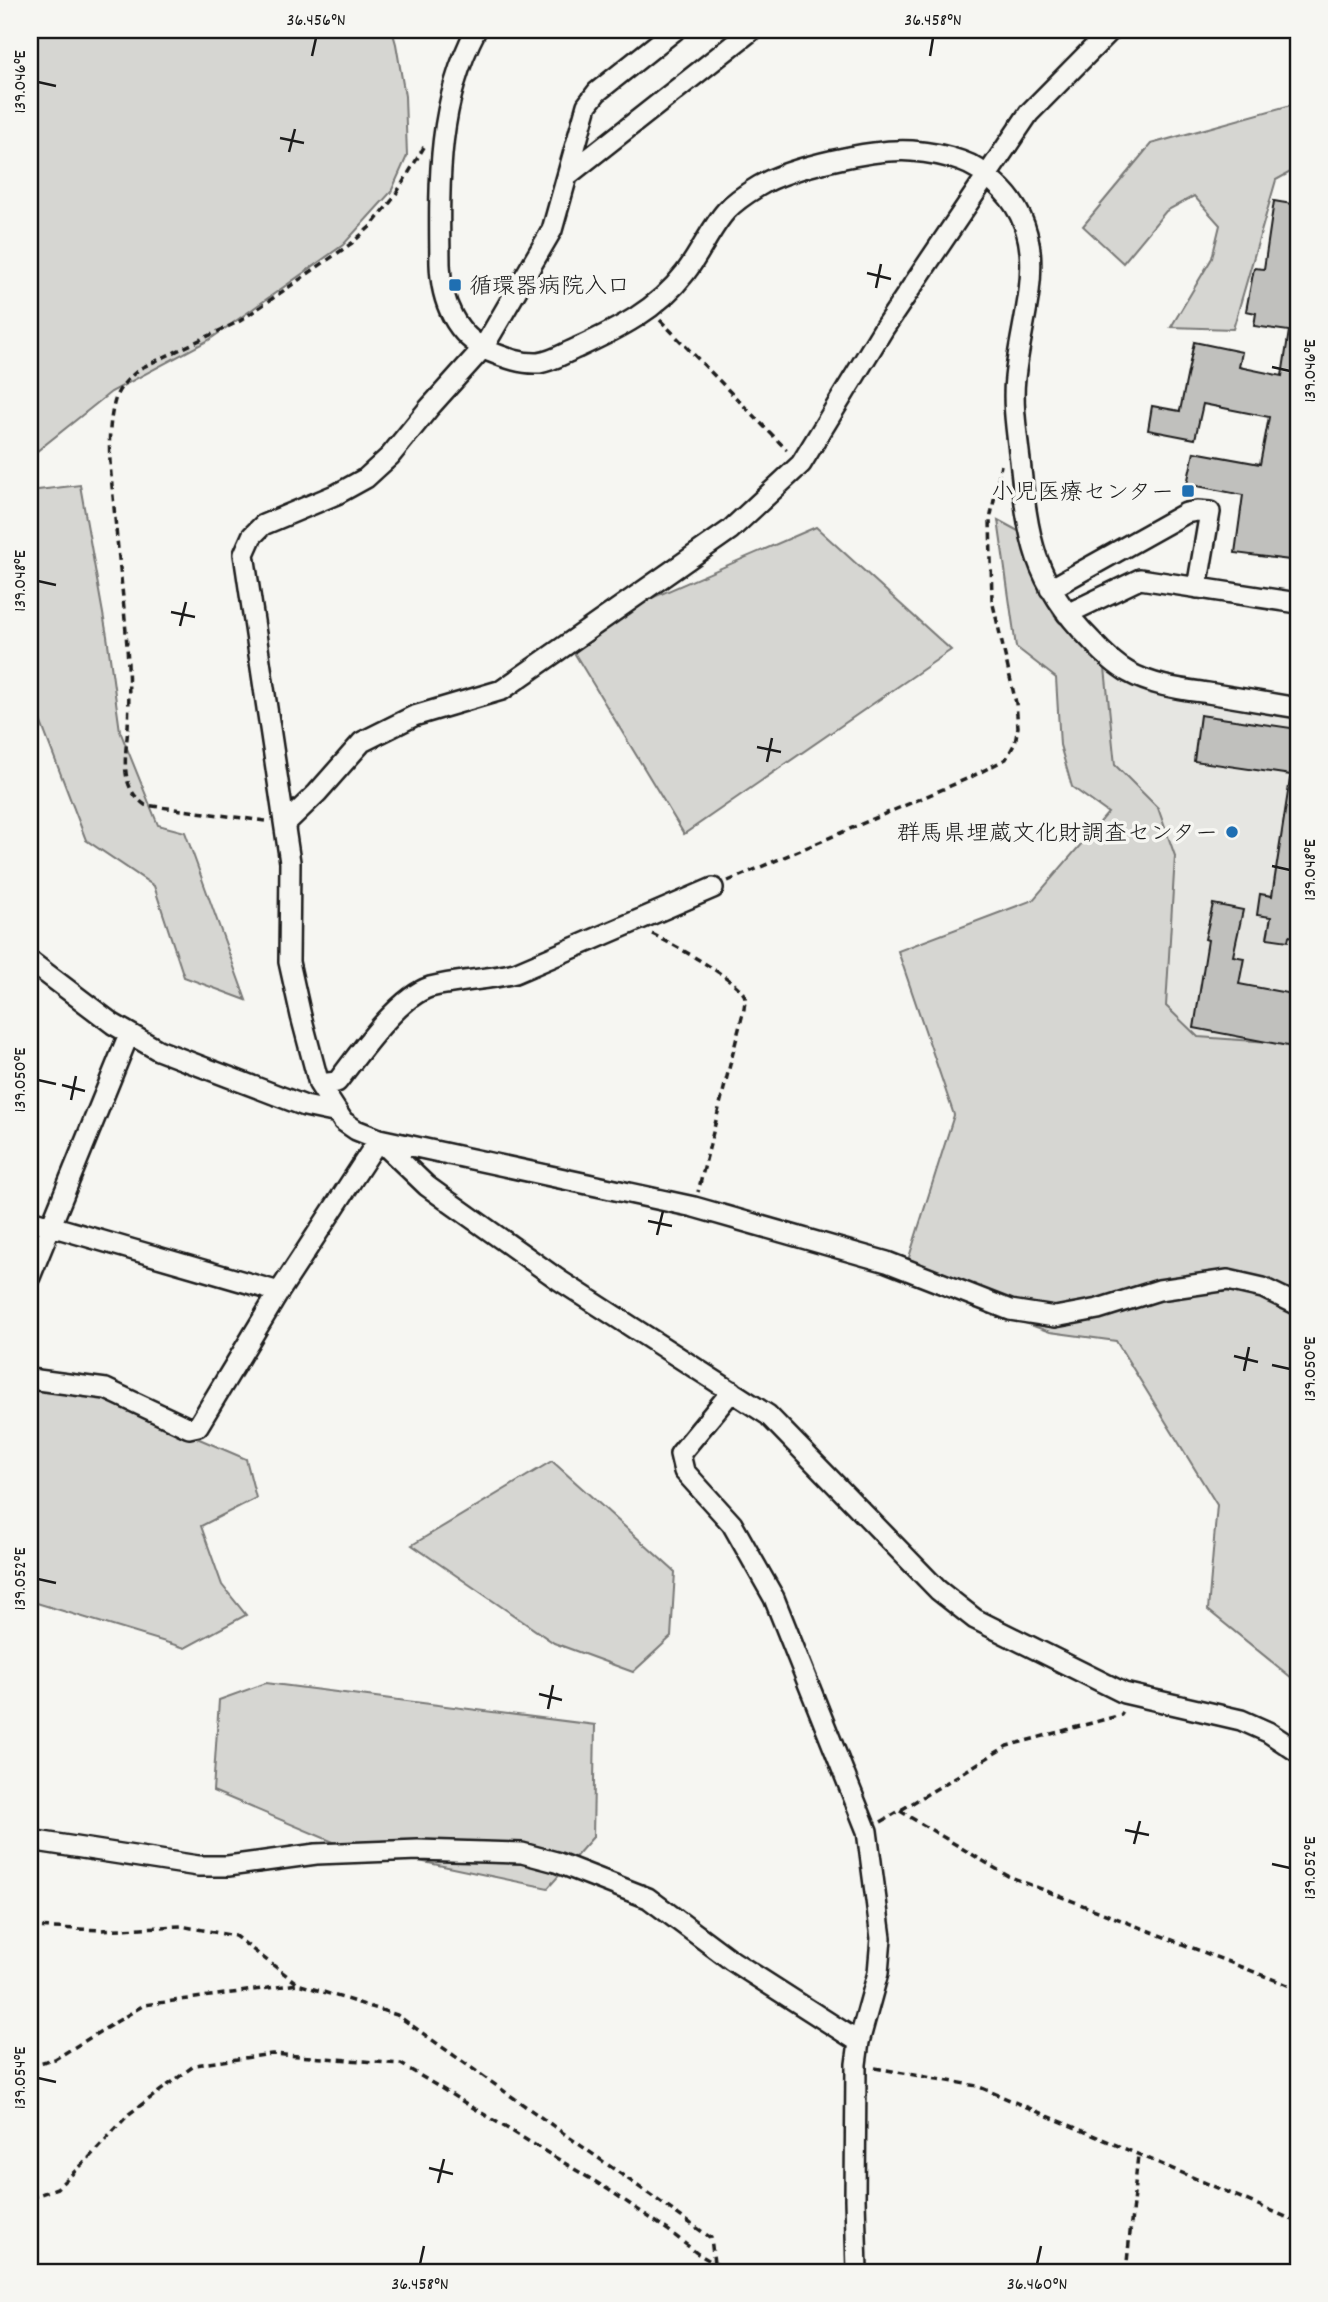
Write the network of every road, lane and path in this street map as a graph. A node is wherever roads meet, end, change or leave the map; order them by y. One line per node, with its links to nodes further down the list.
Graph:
1 (476, 30): 5 (street)
2 (675, 30): 6 (street)
3 (752, 30): 6 (street)
4 (1111, 30): 7 (street)
5 (443, 128): 9 (street); 17 (path)
6 (568, 175): 9 (street)
7 (986, 175): 8 (street); 10 (street); 11 (street)
8 (649, 309): 9 (street); 11 (path)
9 (483, 348): 17 (street)
10 (1018, 444): 13 (street); 18 (path)
11 (801, 464): 17 (street)
12 (1197, 587): 13 (street); 14 (street); 15 (street)
13 (1050, 589): 15 (street)
14 (1298, 603)
15 (1067, 614): 16 (street)
16 (1298, 708)
17 (285, 824): 22 (street)
18 (713, 888): 19 (street)
19 (632, 923): 22 (street); 25 (path)
20 (30, 961): 21 (street)
21 (129, 1034): 23 (street); 27 (street)
22 (319, 1084): 23 (street)
23 (338, 1113): 24 (street)
24 (379, 1139): 25 (street); 29 (street); 32 (street)
25 (694, 1207): 30 (street)
26 (30, 1220): 27 (street)
27 (50, 1226): 28 (street); 29 (street)
28 (30, 1277)
29 (279, 1292): 31 (street)
30 (1298, 1305)
31 (30, 1378)
32 (732, 1391): 33 (street); 36 (street)
33 (1133, 1695): 34 (street); 35 (path)
34 (1298, 1752)
35 (900, 1811): 36 (path); 40 (path)
36 (866, 1831): 42 (street)
37 (30, 1840): 42 (street)
38 (30, 1927): 39 (path)
39 (298, 1984): 45 (path); 49 (path)
40 (1298, 1989)
41 (1298, 2038): 43 (path)
42 (859, 2042): 44 (street)
43 (1293, 2046)
44 (856, 2064): 46 (path); 51 (street)
45 (30, 2065)
46 (1138, 2155): 48 (path); 52 (path)
47 (30, 2198): 49 (path)
48 (1298, 2222)
49 (714, 2263): 50 (path)
50 (730, 2272)
51 (857, 2272)
52 (1126, 2272)

